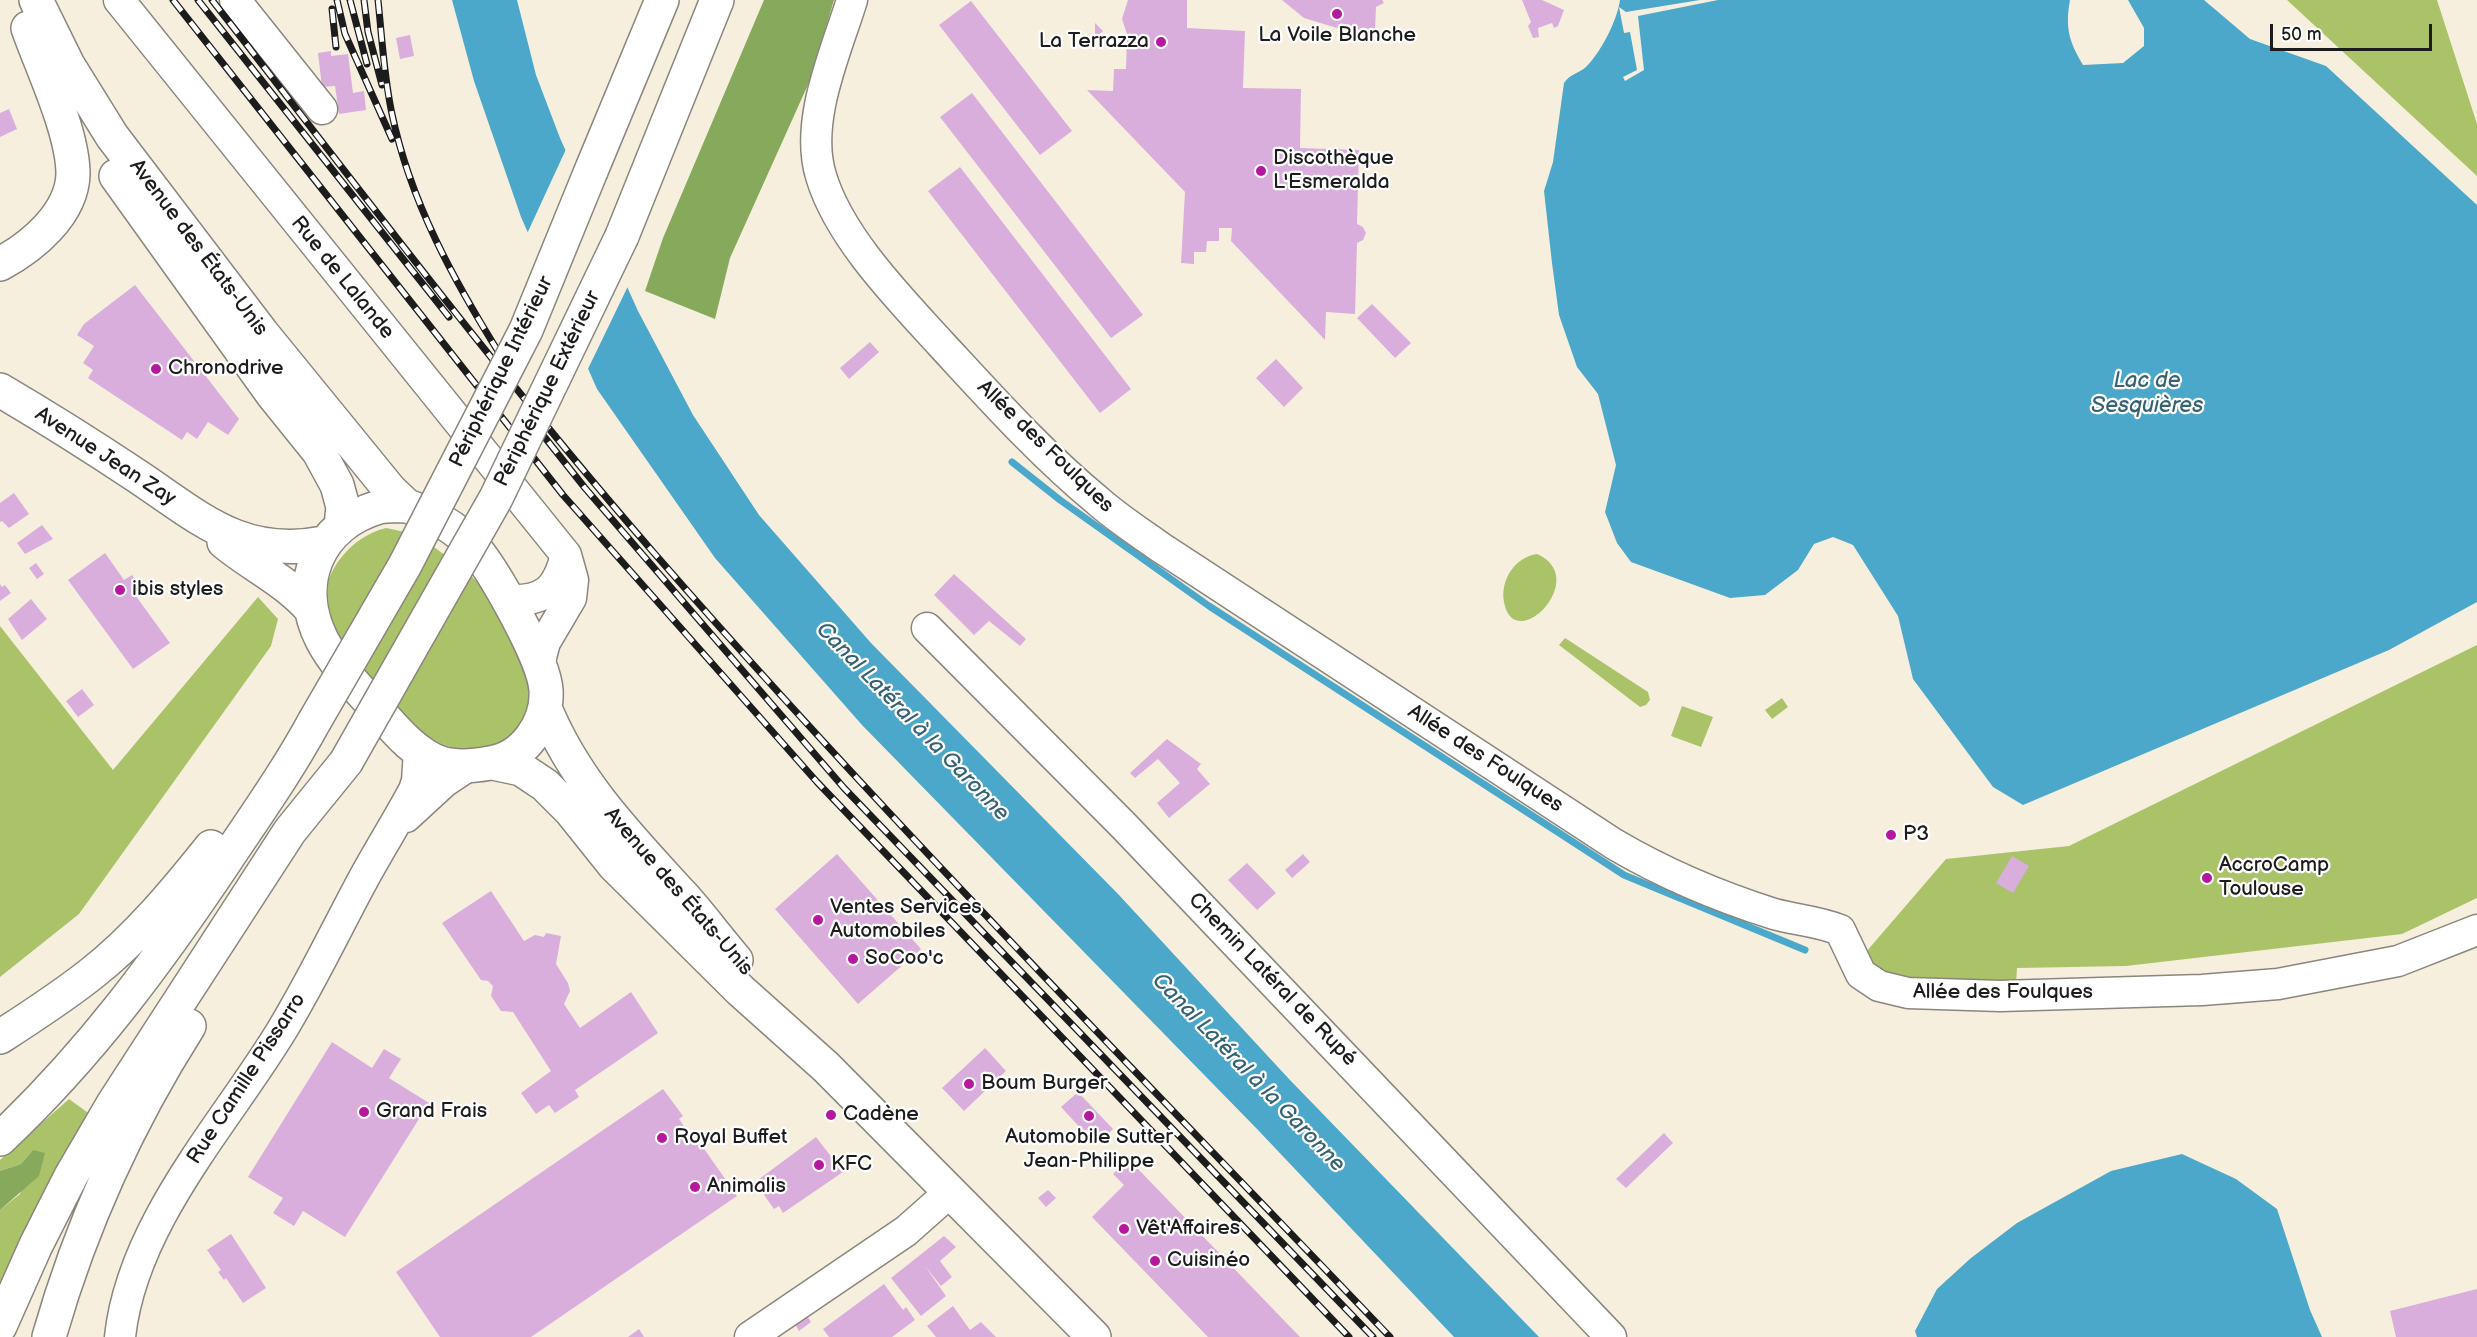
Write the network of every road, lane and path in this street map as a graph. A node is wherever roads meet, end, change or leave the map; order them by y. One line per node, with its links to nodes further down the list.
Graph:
1 (119, 0): 13 (street, Rue de Lalande)
2 (235, 0): 7 (street)
3 (662, 0): 19 (main road, Périphérique Intérieur, bridge)
4 (717, 0): 21 (main road, Périphérique Extérieur, bridge)
5 (852, 0): 24 (street, Allée des Foulques)
6 (27, 9): 8 (main road); 10 (main road, Avenue des États-Unis); 12 (main road, Avenue des États-Unis)
7 (321, 108)
8 (0, 264)
9 (0, 390): 11 (main road, Avenue Jean Zay)
10 (406, 506): 12 (main road, Avenue Jean Zay); 14 (main road)
11 (208, 526): 12 (main road, Avenue Jean Zay); 15 (main road, Avenue Jean Zay)
12 (333, 535): 15 (main road)
13 (566, 555): 14 (street); 17 (street, Rue de Lalande)
14 (507, 600): 17 (main road)
15 (310, 608): 20 (main road, Avenue des États-Unis)
16 (927, 628): 34 (street, Chemin Latéral de Rupé)
17 (539, 665): 18 (main road)
18 (544, 708): 22 (main road); 26 (main road, Avenue des États-Unis)
19 (312, 725): 25 (main road); 27 (main road)
20 (419, 751): 22 (main road, Avenue des États-Unis); 23 (street, Rue Camille Pissarro)
21 (346, 762): 29 (main road); 30 (main road)
22 (481, 764): 23 (street, Rue Camille Pissarro); 26 (main road, Avenue des États-Unis)
23 (393, 829): 31 (street, Rue Camille Pissarro)
24 (2477, 930)
25 (0, 1036)
26 (825, 1067): 28 (main road, Avenue des États-Unis)
27 (0, 1139)
28 (950, 1192): 32 (street); 33 (main road, Avenue des États-Unis)
29 (0, 1326)
30 (49, 1337)
31 (120, 1337)
32 (750, 1337)
33 (1094, 1337)
34 (1611, 1337)

